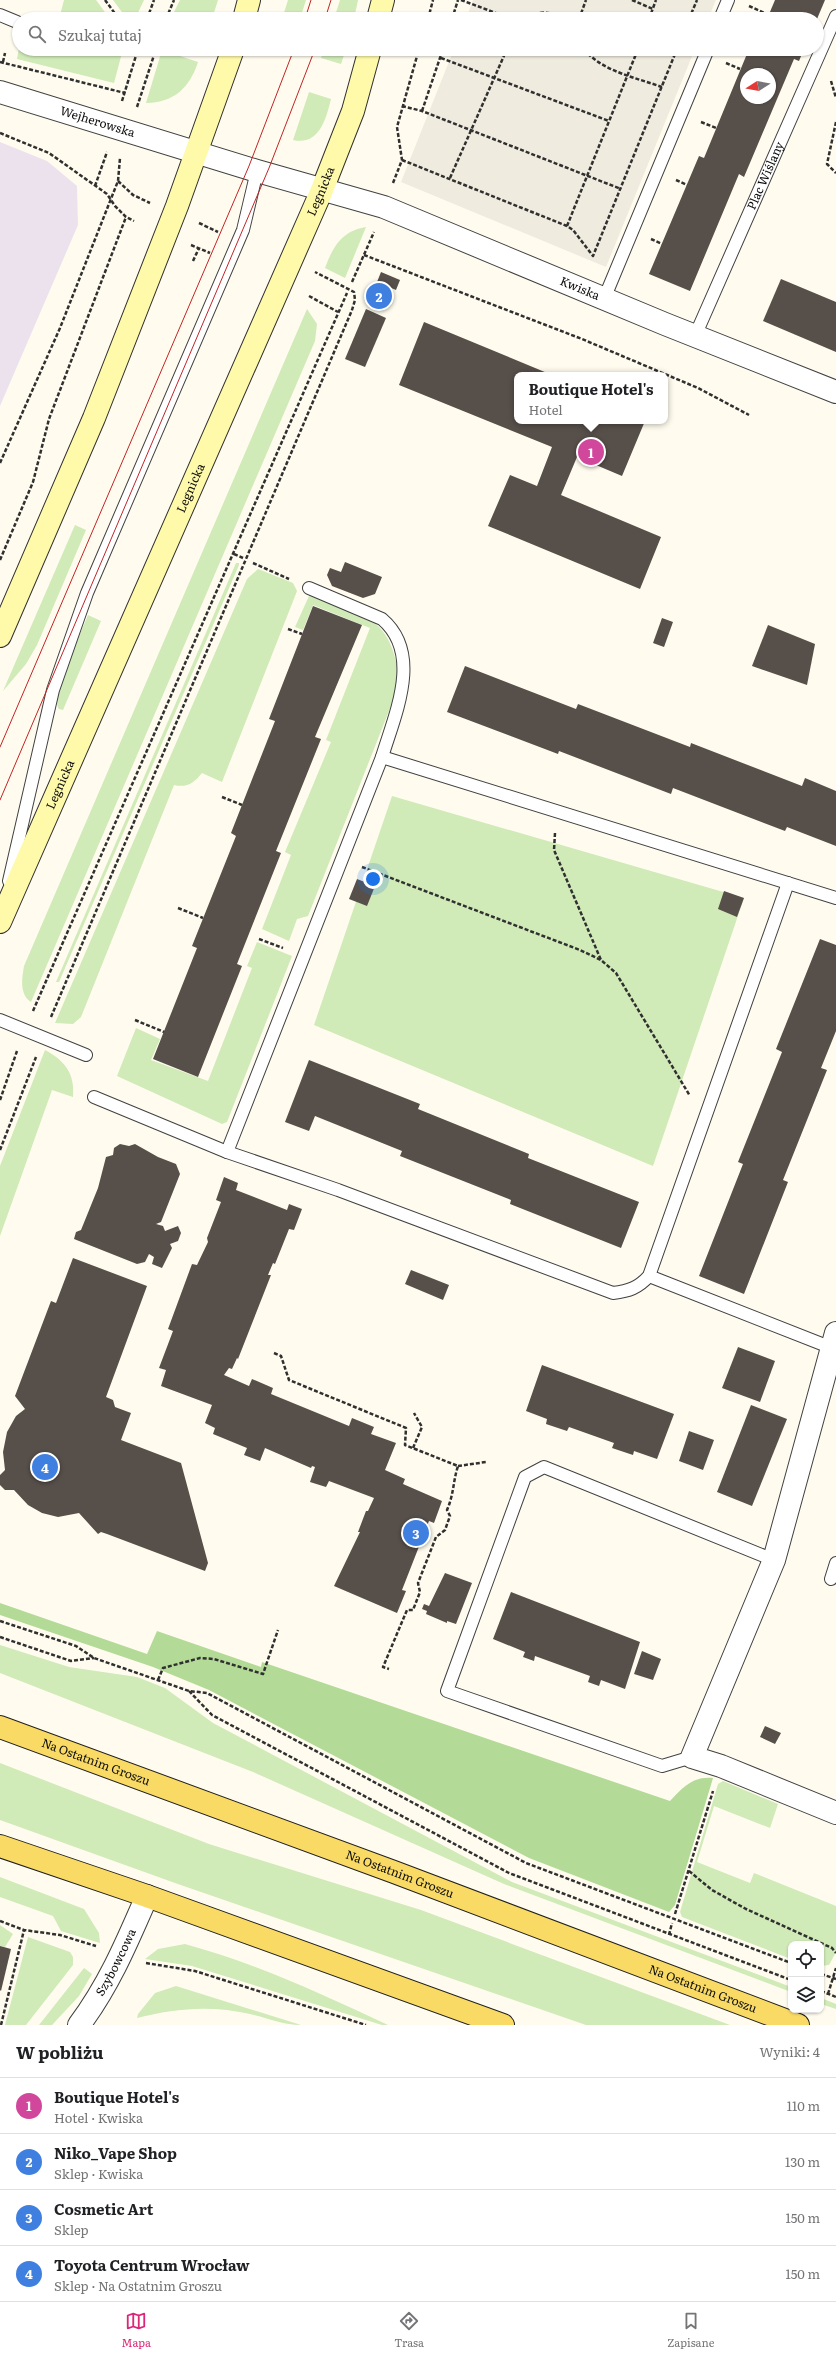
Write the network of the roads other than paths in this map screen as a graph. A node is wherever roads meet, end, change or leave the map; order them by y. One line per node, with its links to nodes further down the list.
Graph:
1 (249, 0): 4 (main road)
2 (383, 0): 5 (main road)
3 (728, 0): 6 (lane)
4 (246, 12)
5 (380, 12)
6 (723, 12)
7 (0, 15): 9 (lane)
8 (836, 16): 10 (lane, Plac Wiślany)
9 (12, 20)
10 (824, 43)
11 (230, 56): 16 (main road)
12 (368, 56): 18 (main road, Legnicka)
13 (705, 56): 19 (lane)
14 (818, 56): 20 (lane, Plac Wiślany)
15 (0, 92): 16 (street, Wejherowska)
16 (195, 151): 17 (street, Wejherowska); 23 (main road)
17 (256, 171): 18 (street, Kwiska); 27 (lane)
18 (322, 190): 19 (street, Kwiska); 27 (main road, Legnicka)
19 (604, 299): 20 (street, Kwiska)
20 (695, 336): 21 (street, Kwiska)
21 (836, 392)
22 (309, 588): 24 (lane)
23 (0, 636)
24 (382, 757): 25 (lane); 31 (lane)
25 (788, 883): 26 (lane); 32 (lane)
26 (836, 898)
27 (0, 922)
28 (0, 1020): 29 (lane)
29 (86, 1055)
30 (94, 1097): 31 (lane)
31 (227, 1152): 32 (lane)
32 (649, 1276): 33 (lane)
33 (834, 1340): 34 (street)
34 (774, 1560): 38 (street); 38 (lane)
35 (836, 1562): 36 (lane)
36 (831, 1579)
37 (0, 1727): 44 (main road, Na Ostatnim Groszu)
38 (692, 1757): 39 (street)
39 (836, 1813)
40 (0, 1846): 41 (main road)
41 (147, 1896): 42 (street, Szybowcowa); 43 (main road)
42 (80, 2025)
43 (503, 2025)
44 (798, 2025)

